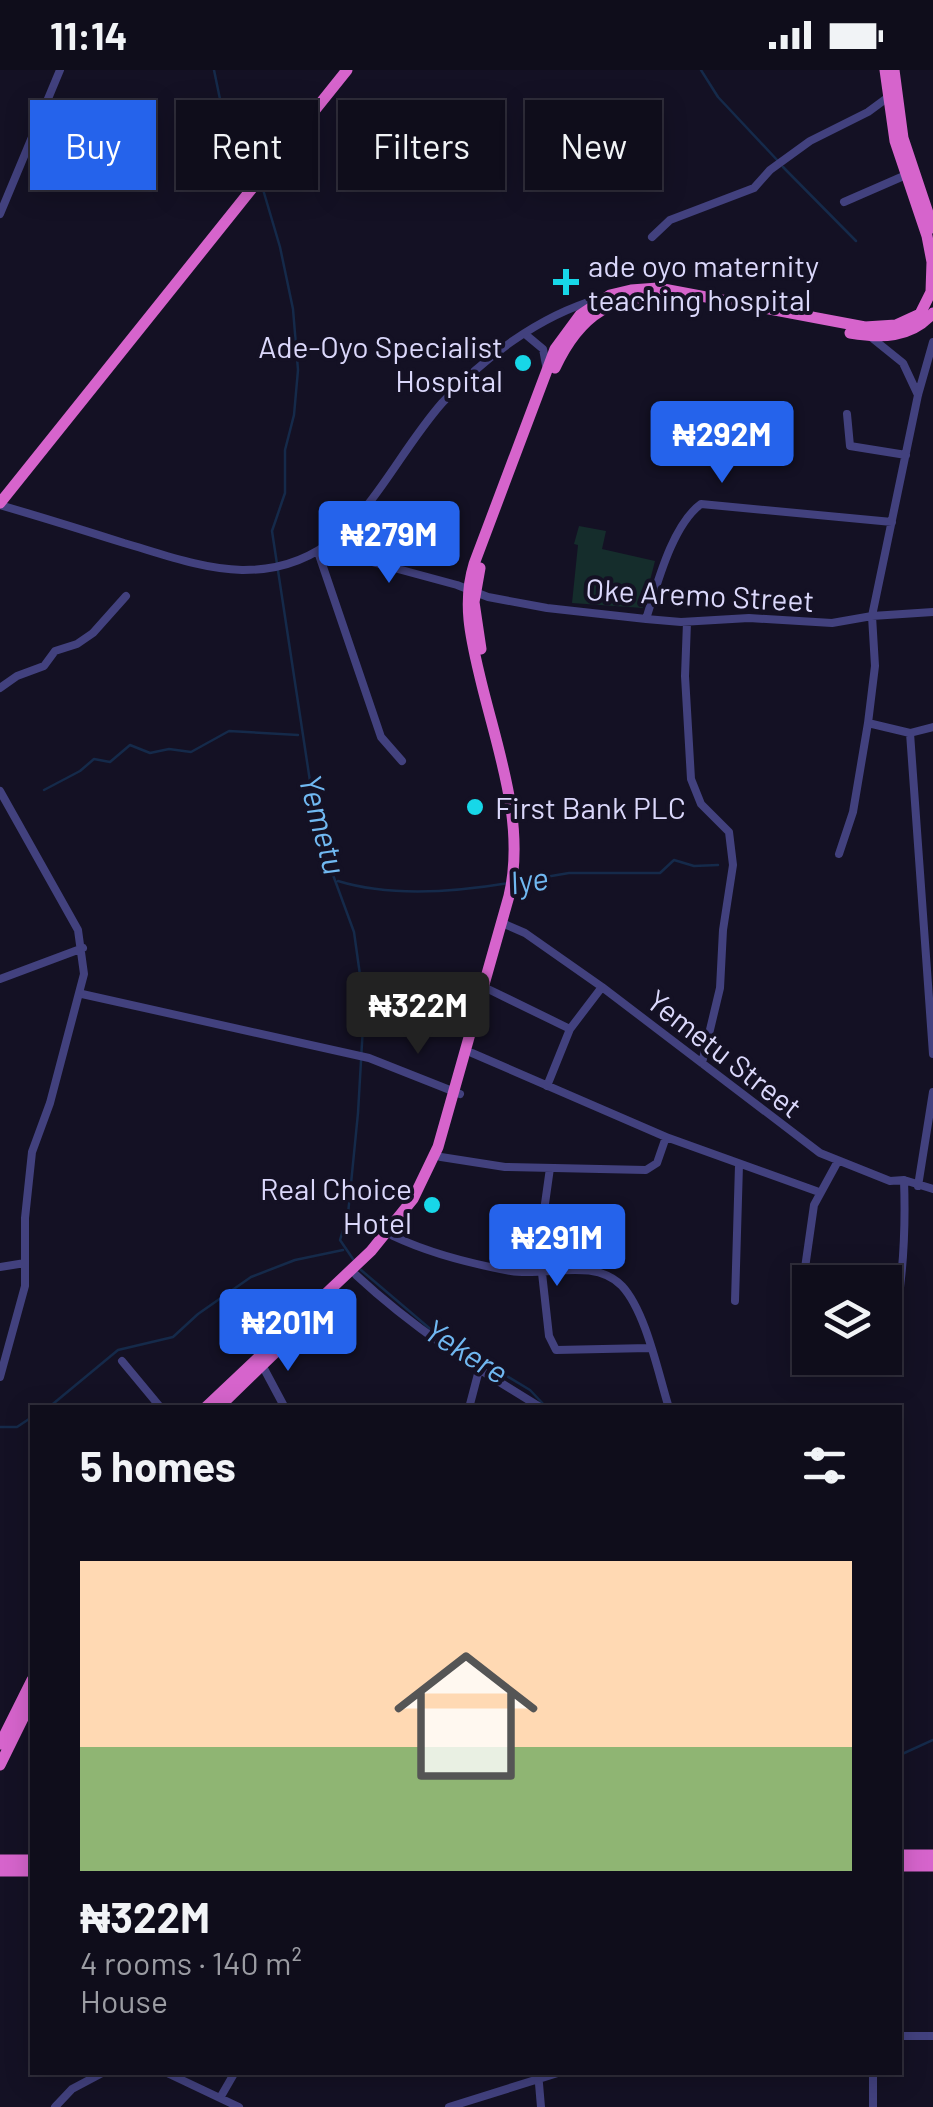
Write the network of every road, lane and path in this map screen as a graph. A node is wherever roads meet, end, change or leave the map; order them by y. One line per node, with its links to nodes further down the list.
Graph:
1 (60, 70): 8 (street)
2 (343, 70): 10 (highway)
3 (885, 70): 5 (highway)
4 (894, 70): 9 (highway)
5 (887, 98): 6 (highway); 11 (street)
6 (906, 175): 7 (street); 13 (highway)
7 (844, 202)
8 (0, 214)
9 (933, 228)
10 (211, 234): 22 (highway); 23 (highway)
11 (652, 237)
12 (610, 296): 13 (highway); 15 (street); 18 (highway)
13 (755, 310): 16 (highway); 26 (highway)
14 (933, 314): 16 (highway)
15 (525, 334): 18 (street); 25 (street)
16 (867, 336): 19 (street)
17 (933, 342): 19 (street)
18 (546, 370): 26 (highway)
19 (918, 394): 21 (street)
20 (847, 414): 21 (street)
21 (906, 455): 24 (street)
22 (0, 493)
23 (0, 504): 25 (street)
24 (892, 522): 29 (street); 30 (street)
25 (321, 550): 26 (street, Oke Aremo Street); 36 (street)
26 (471, 591): 30 (street, Oke Aremo Street); 39 (highway)
27 (126, 596): 32 (street)
28 (933, 612): 29 (street, Oke Aremo Street)
29 (872, 616): 31 (street, Oke Aremo Street); 33 (street)
30 (646, 619): 31 (street, Oke Aremo Street)
31 (687, 622): 49 (street)
32 (0, 688)
33 (868, 724): 35 (street); 38 (street)
34 (933, 728): 35 (street)
35 (910, 733): 45 (street)
36 (402, 761)
37 (0, 791): 40 (street)
38 (839, 854)
39 (506, 924): 42 (street, Yemetu Street); 43 (highway); 51 (highway)
40 (82, 948): 41 (street); 44 (street)
41 (0, 979)
42 (602, 987): 46 (street); 49 (street, Yemetu Street)
43 (490, 990): 46 (street); 47 (highway)
44 (82, 994): 51 (street); 64 (street)
45 (932, 1025): 48 (street)
46 (570, 1029): 50 (street)
47 (472, 1052): 50 (street); 51 (highway)
48 (933, 1054)
49 (702, 1064): 55 (street, Yemetu Street)
50 (547, 1086): 53 (street)
51 (457, 1092): 54 (highway); 67 (highway)
52 (933, 1092): 59 (street)
53 (666, 1138): 56 (street); 57 (street)
54 (441, 1157): 57 (street); 63 (highway)
55 (838, 1161): 58 (street, Yemetu Street); 61 (street)
56 (739, 1164): 61 (street); 70 (street)
57 (550, 1168): 62 (street)
58 (904, 1180): 59 (street, Yemetu Street); 69 (street)
59 (918, 1186): 60 (street, Yemetu Street)
60 (933, 1189)
61 (818, 1192): 65 (street)
62 (542, 1226)
63 (393, 1236): 67 (highway); 68 (street)
64 (26, 1264): 66 (street); 75 (street)
65 (805, 1265)
66 (0, 1268)
67 (359, 1269): 73 (highway); 74 (street)
68 (542, 1273): 71 (street); 71 (street)
69 (902, 1286)
70 (734, 1302)
71 (649, 1348): 82 (street)
72 (122, 1360): 76 (street)
73 (260, 1361): 77 (highway); 78 (highway); 79 (street)
74 (480, 1370): 80 (street); 81 (street)
75 (0, 1378)
76 (159, 1405)
77 (209, 1405)
78 (221, 1405)
79 (283, 1405)
80 (470, 1405)
81 (537, 1405)
82 (668, 1405)
83 (30, 1684): 85 (highway)
84 (30, 1704): 86 (highway)
85 (0, 1744)
86 (0, 1765)
87 (933, 1854): 88 (highway)
88 (902, 1855)
89 (0, 1860): 90 (highway)
90 (30, 1860)
91 (902, 1866): 92 (highway)
92 (933, 1866)
93 (0, 1871): 94 (highway)
94 (30, 1872)
95 (902, 2036): 96 (street)
96 (933, 2036)
97 (98, 2075): 103 (street)
98 (171, 2075): 102 (street)
99 (233, 2075): 102 (street)
100 (872, 2075): 107 (street)
101 (538, 2076): 105 (street); 106 (street)
102 (220, 2098): 104 (street)
103 (55, 2107)
104 (239, 2107)
105 (449, 2107)
106 (542, 2107)
107 (873, 2107)

